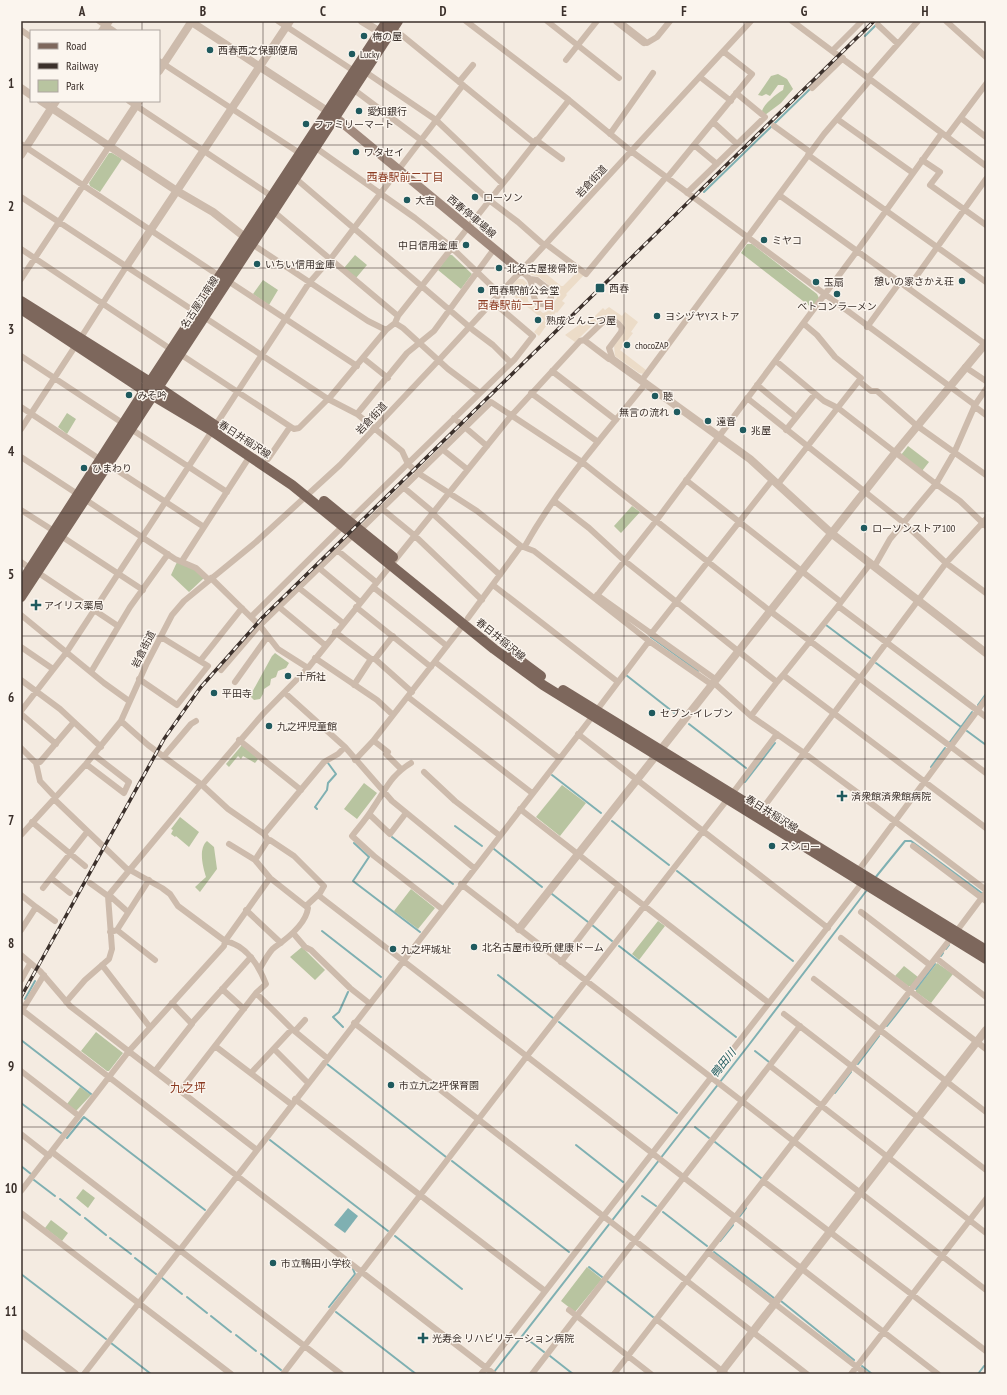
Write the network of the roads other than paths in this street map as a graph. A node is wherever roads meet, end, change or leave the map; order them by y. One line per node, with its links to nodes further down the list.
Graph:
1 (99, 21): 18 (street)
2 (191, 21): 30 (street); 31 (street)
3 (278, 21): 16 (street)
4 (362, 21): 20 (street)
5 (466, 21): 46 (street)
6 (547, 21): 24 (street)
7 (597, 21): 24 (street)
8 (617, 21): 22 (street)
9 (670, 21): 22 (street)
10 (751, 21): 26 (street, 岩倉街道)
11 (792, 21): 25 (street)
12 (862, 21): 25 (street)
13 (918, 21): 23 (street)
14 (946, 21): 27 (street)
15 (393, 23): 20 (main road, 名古屋江南線); 34 (main road, 名古屋江南線); 39 (street)
16 (288, 24): 31 (street); 33 (street)
17 (878, 25): 23 (street)
18 (106, 26)
19 (21, 30): 21 (street)
20 (380, 32): 33 (main road, 名古屋江南線)
21 (30, 36)
22 (644, 42)
23 (897, 43): 38 (street)
24 (578, 45): 29 (street); 37 (street)
25 (832, 51): 28 (street)
26 (724, 52): 36 (street, 岩倉街道); 45 (street)
27 (986, 57)
28 (843, 58): 38 (street); 42 (street)
29 (566, 60)
30 (161, 62): 50 (street)
31 (259, 65): 50 (street); 51 (street)
32 (473, 65): 39 (street)
33 (354, 70): 51 (main road, 名古屋江南線)
34 (364, 71): 43 (main road, 名古屋江南線); 54 (street)
35 (654, 73): 57 (street)
36 (700, 77): 47 (street); 68 (street, 岩倉街道)
37 (619, 78)
38 (869, 79): 52 (street); 58 (street)
39 (461, 84): 54 (street); 61 (street)
40 (986, 84): 53 (street)
41 (21, 88): 44 (street)
42 (812, 88)
43 (353, 89): 51 (main road, 名古屋江南線); 60 (street)
44 (30, 94)
45 (736, 94): 47 (street); 62 (street)
46 (569, 100): 57 (street); 61 (street)
47 (731, 101): 55 (street)
48 (138, 103): 63 (street); 67 (street)
49 (54, 104): 63 (street); 66 (street)
50 (231, 108): 67 (street); 69 (street)
51 (332, 114): 65 (main road, 名古屋江南線); 69 (main road, 名古屋江南線); 75 (main road, 西春停車場線)
52 (837, 118): 70 (street); 76 (street)
53 (961, 118): 58 (street); 59 (street)
54 (436, 120): 60 (street); 80 (street)
55 (713, 122): 62 (street); 64 (street)
56 (774, 126): 70 (street)
57 (610, 134): 68 (street)
58 (944, 134): 72 (street); 74 (street)
59 (986, 137)
60 (421, 140): 75 (street); 88 (street)
61 (535, 141): 71 (street); 80 (street)
62 (737, 144): 73 (street)
63 (110, 145): 81 (street); 82 (street)
64 (694, 145): 73 (street); 78 (street)
65 (316, 148): 77 (main road, 名古屋江南線); 84 (street)
66 (23, 149): 81 (street)
67 (203, 150): 82 (street); 87 (street)
68 (631, 151): 78 (street); 99 (street, 岩倉街道)
69 (301, 154): 87 (main road, 名古屋江南線)
70 (809, 154): 85 (street); 91 (street)
71 (562, 159)
72 (922, 160): 76 (street); 89 (street)
73 (717, 164): 83 (street)
74 (986, 166)
75 (399, 170): 84 (street); 94 (main road, 西春停車場線)
76 (913, 173): 91 (street)
77 (295, 178): 90 (main road, 名古屋江南線); 95 (street)
78 (667, 178): 83 (street); 99 (street)
79 (986, 179): 89 (street)
80 (502, 183): 88 (street)
81 (84, 186): 92 (street); 96 (street)
82 (177, 191): 96 (street); 98 (street)
83 (687, 193): 97 (street)
84 (381, 194): 95 (street); 101 (street)
85 (779, 194): 97 (street); 104 (street)
86 (21, 197): 92 (street)
87 (273, 197): 98 (main road, 名古屋江南線)
88 (489, 200): 94 (street); 99 (street)
89 (964, 210): 93 (street); 100 (street)
90 (273, 211): 98 (main road, 名古屋江南線); 106 (street)
91 (886, 211): 100 (street); 104 (street)
92 (59, 222): 105 (street); 107 (street)
93 (986, 225)
94 (468, 227): 101 (street); 103 (main road, 西春停車場線)
95 (354, 228): 106 (street); 116 (street)
96 (151, 230): 107 (street); 111 (street)
97 (748, 238): 119 (street); 152 (street)
98 (249, 241): 111 (main road, 名古屋江南線); 115 (street)
99 (545, 245): 108 (street, 岩倉街道)
100 (937, 247): 114 (street); 117 (street)
101 (452, 248): 109 (street); 116 (street)
102 (21, 249): 105 (street)
103 (494, 249): 108 (main road, 西春停車場線); 109 (street)
104 (857, 252): 113 (street); 119 (street)
105 (35, 258): 110 (street); 122 (street)
106 (330, 259): 115 (street); 126 (street)
107 (126, 267): 122 (street); 125 (street)
108 (522, 271): 112 (street); 118 (street, 岩倉街道)
109 (476, 272): 118 (street); 124 (street)
110 (21, 279)
111 (224, 279): 125 (main road, 名古屋江南線); 127 (street)
112 (530, 279)
113 (900, 282): 117 (street); 131 (street)
114 (986, 282)
115 (309, 283): 127 (street); 132 (street)
116 (422, 286): 124 (street); 126 (street)
117 (908, 288): 136 (street)
118 (500, 294): 121 (street, 岩倉街道)
119 (825, 296): 129 (street); 131 (street)
120 (21, 301): 134 (main road, 春日井稲沢線)
121 (492, 302): 130 (street, 岩倉街道); 146 (street)
122 (103, 304): 134 (street); 138 (street)
123 (21, 309): 134 (main road, 春日井稲沢線)
124 (449, 310): 130 (street); 135 (street)
125 (200, 315): 138 (main road, 名古屋江南線); 140 (street)
126 (398, 316): 128 (street)
127 (285, 319): 140 (street); 147 (street)
128 (395, 323): 132 (street); 135 (street)
129 (804, 324): 145 (street); 153 (street)
130 (469, 327): 144 (street, 岩倉街道); 146 (street)
131 (867, 327): 156 (street)
132 (386, 330): 142 (street)
133 (584, 340): 137 (street); 139 (street); 149 (street)
134 (78, 342): 150 (street); 157 (main road, 春日井稲沢線)
135 (418, 342): 144 (street); 151 (street)
136 (986, 343): 148 (street)
137 (609, 348): 139 (street); 143 (street)
138 (176, 352): 157 (main road, 名古屋江南線); 159 (street)
139 (601, 353): 143 (street)
140 (262, 355): 159 (street); 164 (street)
141 (21, 356): 150 (street)
142 (363, 358): 147 (street); 151 (street)
143 (613, 360): 152 (street)
144 (438, 361): 160 (street); 181 (street, 岩倉街道)
145 (776, 361): 155 (street); 162 (street)
146 (511, 363): 160 (street)
147 (357, 366): 164 (street)
148 (965, 367): 154 (street); 156 (street)
149 (552, 371): 161 (street); 174 (street)
150 (54, 378): 168 (street); 176 (street)
151 (388, 378): 169 (street)
152 (644, 381): 174 (street); 183 (street)
153 (859, 381): 167 (street); 175 (street)
154 (986, 381)
155 (757, 385): 163 (street); 173 (street)
156 (948, 386): 165 (street); 175 (street)
157 (151, 389): 176 (main road, 名古屋江南線); 180 (main road, 春日井稲沢線)
158 (986, 389): 165 (street)
159 (238, 392): 177 (street); 180 (street)
160 (480, 393): 172 (street)
161 (531, 393): 171 (street); 184 (street)
162 (815, 394): 167 (street); 173 (street)
163 (747, 398): 182 (street); 183 (street)
164 (328, 399): 169 (street); 177 (street)
165 (974, 406): 170 (street); 189 (street)
166 (21, 407): 168 (street)
167 (838, 408): 186 (street); 188 (street)
168 (31, 414): 179 (street); 193 (street)
169 (357, 414): 181 (street)
170 (986, 415)
171 (511, 416): 178 (street); 185 (street); 194 (street)
172 (454, 418): 178 (street); 195 (street)
173 (796, 418): 182 (street)
174 (616, 420): 184 (street)
175 (916, 425): 188 (street); 189 (street)
176 (127, 426): 193 (main road, 名古屋江南線); 196 (street)
177 (290, 427): 192 (street)
178 (464, 428): 185 (street); 187 (street)
179 (21, 429)
180 (214, 429): 190 (main road, 春日井稲沢線); 192 (main road, 春日井稲沢線); 196 (street)
181 (375, 429): 195 (street); 207 (street, 岩倉街道)
182 (786, 430): 186 (street)
183 (719, 436): 200 (street); 201 (street)
184 (598, 442): 194 (street)
185 (487, 446): 197 (street)
186 (807, 447): 201 (street); 204 (street)
187 (442, 449): 197 (street); 198 (street)
188 (894, 452): 202 (street); 204 (street)
189 (954, 453): 199 (street); 202 (street)
190 (250, 456): 205 (street); 207 (main road, 春日井稲沢線)
191 (21, 457): 208 (street)
192 (268, 459): 207 (main road, 春日井稲沢線)
193 (105, 462): 208 (main road, 名古屋江南線); 210 (street)
194 (582, 462): 209 (street); 214 (street)
195 (408, 464): 198 (street); 216 (street)
196 (189, 467): 205 (street); 210 (street)
197 (467, 469): 206 (street)
198 (418, 473): 203 (street); 206 (street)
199 (986, 475)
200 (686, 480): 214 (street); 215 (street)
201 (776, 481): 215 (street); 221 (street)
202 (936, 484): 217 (street); 218 (street)
203 (403, 487): 211 (street); 213 (street)
204 (864, 491): 217 (street); 221 (street)
205 (227, 492): 219 (street)
206 (450, 492): 213 (street); 225 (street)
207 (310, 494): 216 (main road, 春日井稲沢線); 240 (street, 岩倉街道)
208 (82, 498): 222 (main road, 名古屋江南線); 224 (street)
209 (554, 501): 225 (street); 228 (street)
210 (166, 502): 219 (street); 224 (street)
211 (381, 508): 220 (street); 223 (street)
212 (21, 510): 222 (street)
213 (433, 513): 223 (street); 239 (street)
214 (656, 521): 228 (street); 232 (street)
215 (740, 522): 232 (street); 236 (street)
216 (346, 523): 220 (main road, 春日井稲沢線); 259 (street)
217 (904, 523): 233 (street); 234 (street)
218 (985, 523): 233 (street)
219 (204, 527): 229 (street)
220 (357, 532): 226 (street); 230 (main road, 春日井稲沢線)
221 (831, 533): 234 (street); 236 (street)
222 (58, 534): 237 (main road, 名古屋江南線); 238 (street)
223 (414, 535): 230 (street); 249 (street)
224 (142, 537): 227 (street); 238 (street)
225 (523, 546): 239 (street); 248 (street)
226 (337, 550): 235 (street); 242 (street)
227 (168, 554): 229 (street); 245 (street)
228 (625, 560): 248 (street); 251 (street)
229 (182, 561): 240 (street)
230 (393, 561): 242 (street); 260 (main road, 春日井稲沢線)
231 (21, 562): 237 (street)
232 (708, 562): 251 (street); 257 (street)
233 (946, 563): 246 (street); 250 (street)
234 (872, 565): 250 (street); 253 (street)
235 (319, 568): 244 (street); 252 (street)
236 (802, 570): 253 (street); 257 (street)
237 (34, 571): 241 (main road, 名古屋江南線); 247 (main road, 名古屋江南線); 256 (street)
238 (118, 574): 245 (street); 256 (street)
239 (500, 575): 243 (street)
240 (210, 579): 254 (street); 266 (street, 岩倉街道)
241 (21, 584)
242 (374, 584): 252 (street); 273 (street)
243 (493, 585): 249 (street); 291 (street)
244 (299, 588): 255 (street); 261 (street)
245 (142, 590): 262 (street)
246 (986, 593)
247 (21, 597)
248 (596, 597): 265 (street); 269 (street)
249 (482, 600): 260 (street)
250 (918, 601): 271 (street); 277 (street)
251 (677, 602): 265 (street); 275 (street)
252 (358, 604): 261 (street); 268 (street)
253 (840, 604): 270 (street); 271 (street)
254 (242, 608): 259 (street); 280 (street)
255 (279, 608): 263 (street); 272 (street)
256 (94, 611): 262 (street); 276 (street)
257 (770, 611): 270 (street); 275 (street)
258 (21, 615): 276 (street)
259 (251, 617): 263 (street)
260 (466, 621): 273 (street); 302 (main road, 春日井稲沢線)
261 (343, 623): 264 (street)
262 (118, 626): 285 (street)
263 (260, 626): 267 (street); 284 (street)
264 (335, 632): 272 (street); 279 (street)
265 (651, 634): 292 (street)
266 (161, 636): 280 (street); 287 (street, 岩倉街道)
267 (268, 636): 282 (street); 290 (street)
268 (393, 636): 279 (street); 281 (street)
269 (649, 641): 291 (street); 292 (street)
270 (809, 641): 286 (street); 288 (street)
271 (887, 642): 288 (street); 301 (street)
272 (325, 645): 278 (street)
273 (447, 646): 281 (street)
274 (21, 647): 283 (street)
275 (738, 650): 292 (street); 293 (street)
276 (66, 653): 283 (street); 285 (street)
277 (986, 653)
278 (315, 658): 282 (street); 294 (street)
279 (373, 659): 294 (street); 297 (street)
280 (200, 661): 287 (street)
281 (433, 664): 297 (street); 324 (street)
282 (308, 668): 296 (street)
283 (53, 669): 295 (street)
284 (221, 670)
285 (91, 672): 299 (street)
286 (783, 675): 293 (street); 304 (street)
287 (139, 679): 299 (street, 岩倉街道)
288 (860, 679): 304 (street); 318 (street)
289 (21, 680): 295 (street)
290 (235, 682)
291 (618, 682): 302 (street)
292 (713, 682): 306 (street); 320 (street)
293 (777, 682): 306 (street)
294 (354, 685): 305 (street)
295 (37, 691): 300 (street); 310 (street)
296 (285, 693): 313 (street); 317 (street)
297 (410, 694): 305 (street); 337 (street)
298 (986, 699): 301 (street)
299 (129, 701): 308 (street, 岩倉街道)
300 (21, 711)
301 (978, 711): 307 (street); 318 (street)
302 (595, 713): 311 (street); 320 (main road, 春日井稲沢線)
303 (21, 714): 315 (street)
304 (834, 714): 321 (street); 333 (street)
305 (393, 715): 314 (street)
306 (751, 716): 312 (street)
307 (986, 717)
308 (121, 721): 316 (street, 岩倉街道); 323 (street)
309 (196, 721): 323 (street)
310 (74, 722): 315 (street); 316 (street)
311 (578, 734): 324 (street); 332 (street)
312 (777, 734): 321 (street); 338 (street)
313 (239, 740): 334 (street); 335 (street)
314 (374, 740): 325 (street); 329 (street)
315 (56, 744): 326 (street)
316 (101, 747): 322 (street, 岩倉街道)
317 (345, 747): 325 (street); 335 (street)
318 (950, 747): 331 (street); 333 (street)
319 (21, 748): 326 (street)
320 (658, 752): 332 (street); 338 (main road, 春日井稲沢線)
321 (804, 753): 341 (street); 344 (street)
322 (94, 755): 328 (street, 岩倉街道); 328 (street)
323 (164, 756): 334 (street)
324 (559, 758): 337 (street)
325 (355, 760): 336 (street)
326 (36, 763): 339 (street)
327 (411, 763): 329 (street)
328 (86, 764): 339 (street, 岩倉街道)
329 (401, 769): 336 (street)
330 (424, 772): 350 (street)
331 (986, 773)
332 (636, 779): 347 (street); 355 (street)
333 (924, 782): 344 (street); 346 (street)
334 (201, 785): 351 (street); 359 (street)
335 (301, 790): 351 (street)
336 (382, 792): 342 (street); 343 (street)
337 (532, 793): 340 (street)
338 (730, 797): 341 (main road, 春日井稲沢線); 347 (street); 364 (main road, 春日井稲沢線)
339 (55, 798): 345 (street, 岩倉街道); 348 (street)
340 (520, 809): 350 (street); 355 (street)
341 (760, 812): 360 (main road, 春日井稲沢線)
342 (406, 813): 343 (street); 358 (street)
343 (369, 814): 377 (street)
344 (895, 821): 360 (street); 372 (street)
345 (32, 822): 349 (street, 岩倉街道); 354 (street)
346 (986, 828)
347 (703, 831): 375 (street); 382 (street)
348 (87, 832): 354 (street); 359 (street)
349 (21, 835)
350 (499, 835): 358 (street)
351 (266, 837): 356 (street); 371 (street)
352 (229, 844): 356 (street)
353 (912, 846): 372 (street)
354 (70, 854): 357 (street); 361 (street)
355 (578, 854): 367 (street); 383 (street)
356 (255, 860): 362 (street)
357 (85, 866)
358 (474, 868): 366 (street)
359 (129, 871): 363 (street); 373 (street)
360 (858, 871): 364 (main road, 春日井稲沢線)
361 (51, 878): 368 (street); 369 (street)
362 (270, 878): 374 (street); 378 (street)
363 (149, 880): 379 (street); 389 (street)
364 (865, 882): 382 (street); 387 (main road, 春日井稲沢線)
365 (90, 883): 373 (street)
366 (461, 884): 377 (street); 383 (street)
367 (619, 886): 375 (street); 398 (street)
368 (43, 888)
369 (70, 893)
370 (21, 895): 376 (street)
371 (318, 895): 374 (street); 397 (street)
372 (985, 895): 387 (street)
373 (108, 896): 379 (street); 385 (street)
374 (306, 906): 386 (street)
375 (644, 906): 406 (street); 414 (street)
376 (36, 907): 381 (street); 384 (street)
377 (442, 909): 397 (street)
378 (246, 910): 389 (street); 390 (street)
379 (128, 912): 385 (street)
380 (861, 912): 401 (street)
381 (55, 921)
382 (828, 928): 414 (street)
383 (519, 929): 398 (street)
384 (21, 930)
385 (113, 931): 396 (street); 400 (street)
386 (293, 933): 390 (street); 413 (street)
387 (954, 935): 391 (main road, 春日井稲沢線); 394 (street); 395 (main road, 春日井稲沢線)
388 (841, 938): 408 (street)
389 (225, 941): 393 (street); 412 (street)
390 (281, 943): 402 (street)
391 (986, 950)
392 (21, 955): 399 (street)
393 (251, 957): 402 (street); 407 (street)
394 (936, 958): 401 (street); 410 (street)
395 (986, 959)
396 (155, 960)
397 (402, 961): 413 (street); 431 (street)
398 (561, 962): 406 (street)
399 (30, 964): 403 (street); 404 (street)
400 (102, 965): 411 (street); 421 (street)
401 (930, 965): 408 (street)
402 (260, 968): 409 (street)
403 (44, 975): 411 (street); 416 (street)
404 (21, 980)
405 (814, 980): 424 (street)
406 (586, 981): 431 (street); 439 (street)
407 (222, 989): 415 (street); 419 (street)
408 (910, 991): 424 (street); 426 (street)
409 (256, 993): 415 (street); 423 (street)
410 (986, 997)
411 (66, 1002): 430 (street)
412 (172, 1003): 419 (street); 421 (street)
413 (369, 1003): 420 (street)
414 (769, 1003): 439 (street)
415 (244, 1009): 427 (street)
416 (21, 1011): 438 (street)
417 (784, 1014): 422 (street)
418 (305, 1020): 423 (street)
419 (192, 1023): 436 (street)
420 (354, 1023): 432 (street); 449 (street)
421 (150, 1026): 430 (street)
422 (800, 1026): 433 (street); 434 (street)
423 (294, 1030): 428 (street); 432 (street)
424 (880, 1030): 434 (street); 440 (street)
425 (986, 1030): 426 (street)
426 (977, 1042): 429 (street); 440 (street)
427 (215, 1046): 437 (street); 442 (street)
428 (274, 1049): 437 (street); 441 (street)
429 (986, 1050)
430 (129, 1051): 436 (street); 438 (street)
431 (527, 1056): 449 (street); 454 (street)
432 (327, 1058): 441 (street)
433 (770, 1066): 444 (street); 445 (street)
434 (852, 1066): 445 (street); 448 (street)
435 (21, 1071): 447 (street)
436 (155, 1071): 442 (street)
437 (251, 1073): 443 (street)
438 (109, 1076): 447 (street); 457 (street)
439 (712, 1079): 444 (street); 454 (street)
440 (946, 1082): 446 (street); 448 (street)
441 (308, 1083): 443 (street)
442 (180, 1091): 452 (street)
443 (293, 1102): 452 (street); 462 (street)
444 (742, 1102): 451 (street); 458 (street)
445 (821, 1106): 451 (street); 455 (street)
446 (986, 1112)
447 (79, 1116): 453 (street)
448 (918, 1117): 455 (street); 456 (street)
449 (479, 1120): 462 (street); 465 (street)
450 (21, 1134): 453 (street)
451 (794, 1141): 459 (street); 461 (street)
452 (257, 1150): 457 (street)
453 (50, 1154): 460 (street); 471 (street)
454 (653, 1154): 458 (street); 465 (street)
455 (888, 1157): 461 (street); 467 (street)
456 (986, 1170)
457 (237, 1176): 471 (street); 475 (street)
458 (684, 1178): 466 (street); 470 (street)
459 (763, 1181): 466 (street); 468 (street)
460 (21, 1191)
461 (860, 1193): 468 (street); 473 (street)
462 (421, 1196): 475 (street); 478 (street)
463 (986, 1199): 467 (street)
464 (21, 1213): 480 (street)
465 (604, 1217): 470 (street); 478 (street)
466 (735, 1217): 472 (street); 474 (street)
467 (970, 1220): 469 (street); 473 (street)
468 (830, 1232): 474 (street); 479 (street)
469 (986, 1233)
470 (635, 1240): 476 (street); 483 (street)
471 (179, 1250): 480 (street); 488 (street)
472 (708, 1252): 476 (street); 481 (street)
473 (942, 1256): 477 (street); 479 (street)
474 (802, 1268): 481 (street); 487 (street)
475 (362, 1272): 488 (street); 492 (street)
476 (686, 1280): 484 (street); 486 (street)
477 (986, 1290)
478 (545, 1292): 492 (street)
479 (912, 1295): 487 (street); 489 (street)
480 (139, 1303): 495 (street); 496 (street)
481 (775, 1303): 486 (street); 491 (street)
482 (569, 1310): 483 (street)
483 (577, 1316): 490 (street); 501 (street)
484 (656, 1320): 490 (street); 493 (street)
485 (21, 1332): 494 (street)
486 (752, 1332): 493 (street); 504 (street)
487 (884, 1332): 491 (street); 507 (street)
488 (304, 1346): 497 (street); 498 (street)
489 (986, 1351)
490 (628, 1356): 502 (street); 503 (street)
491 (856, 1367): 505 (street); 506 (street)
492 (487, 1369): 499 (street); 500 (street)
493 (723, 1373)
494 (75, 1374)
495 (84, 1374)
496 (231, 1374)
497 (283, 1374)
498 (341, 1374)
499 (481, 1374)
500 (494, 1374)
501 (532, 1374)
502 (614, 1374)
503 (652, 1374)
504 (807, 1374)
505 (851, 1374)
506 (866, 1374)
507 (938, 1374)

